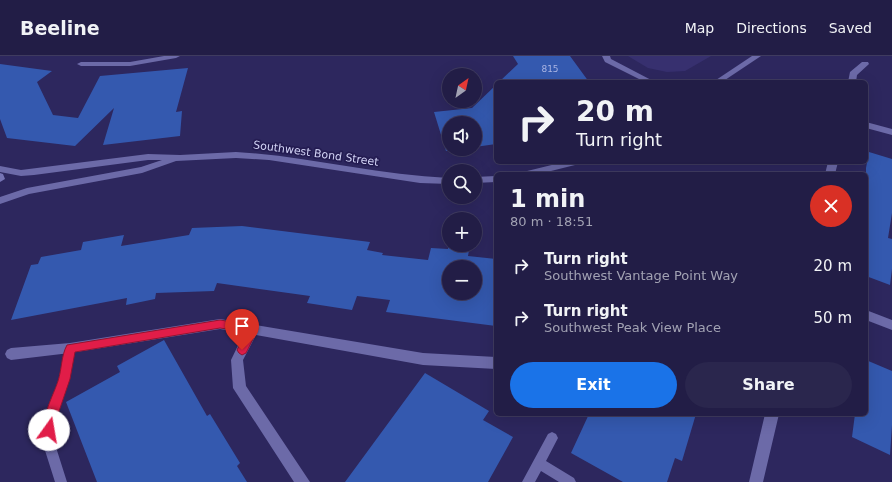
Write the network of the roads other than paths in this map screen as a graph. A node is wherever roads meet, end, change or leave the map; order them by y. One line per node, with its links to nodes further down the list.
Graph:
1 (176, 56): 4 (street)
2 (606, 56): 6 (street)
3 (757, 56): 7 (street)
4 (81, 64)
5 (864, 64): 8 (street)
6 (648, 80)
7 (720, 80)
8 (852, 80)
9 (868, 125): 10 (street)
10 (892, 132)
11 (180, 158): 13 (street, Southwest Bond Street); 17 (street, Southwest Bond Street); 18 (street, Southwest Bond Street)
12 (568, 164): 14 (street)
13 (0, 169)
14 (534, 172)
15 (494, 179): 16 (street)
16 (482, 180)
17 (442, 181)
18 (0, 202)
19 (868, 316): 20 (street)
20 (892, 325)
21 (253, 329): 22 (street); 24 (street); 29 (street)
22 (70, 348): 23 (street); 28 (lane)
23 (11, 354)
24 (494, 363)
25 (772, 416): 32 (street)
26 (552, 438): 27 (lane)
27 (539, 463): 30 (lane); 31 (lane)
28 (61, 482)
29 (303, 482)
30 (528, 482)
31 (570, 482)
32 (756, 482)

